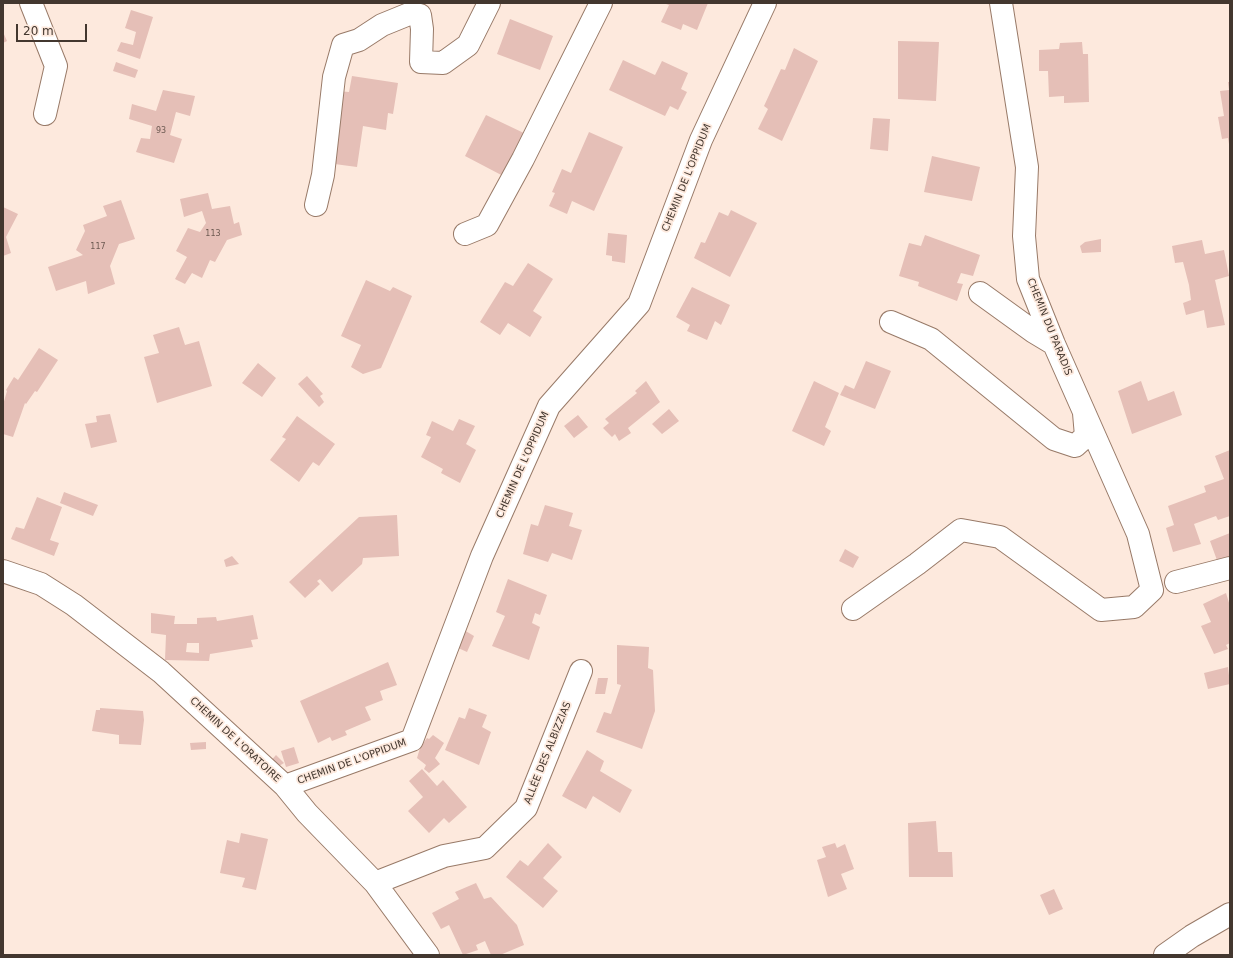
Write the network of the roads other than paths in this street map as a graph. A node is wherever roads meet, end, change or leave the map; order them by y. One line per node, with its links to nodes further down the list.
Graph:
1 (31, 3): 6 (street)
2 (489, 3): 7 (street)
3 (601, 3): 8 (street)
4 (765, 3): 18 (street, CHEMIN DE L'OPPIDUM)
5 (1001, 3): 11 (street, CHEMIN DU PARADIS)
6 (45, 114)
7 (316, 205)
8 (466, 234)
9 (980, 293): 11 (street)
10 (891, 322): 12 (street)
11 (1054, 344): 12 (street, CHEMIN DU PARADIS)
12 (1084, 408): 16 (street, CHEMIN DU PARADIS)
13 (1230, 568): 15 (street)
14 (3, 571): 18 (street, CHEMIN DE L'ORATOIRE)
15 (1176, 582)
16 (853, 608)
17 (581, 671): 19 (street, ALLÉE DES ALBIZZIAS)
18 (285, 786): 19 (street, CHEMIN DE L'ORATOIRE)
19 (375, 883): 21 (street, CHEMIN DE L'ORATOIRE)
20 (1230, 914): 22 (street)
21 (428, 955)
22 (1165, 955)

